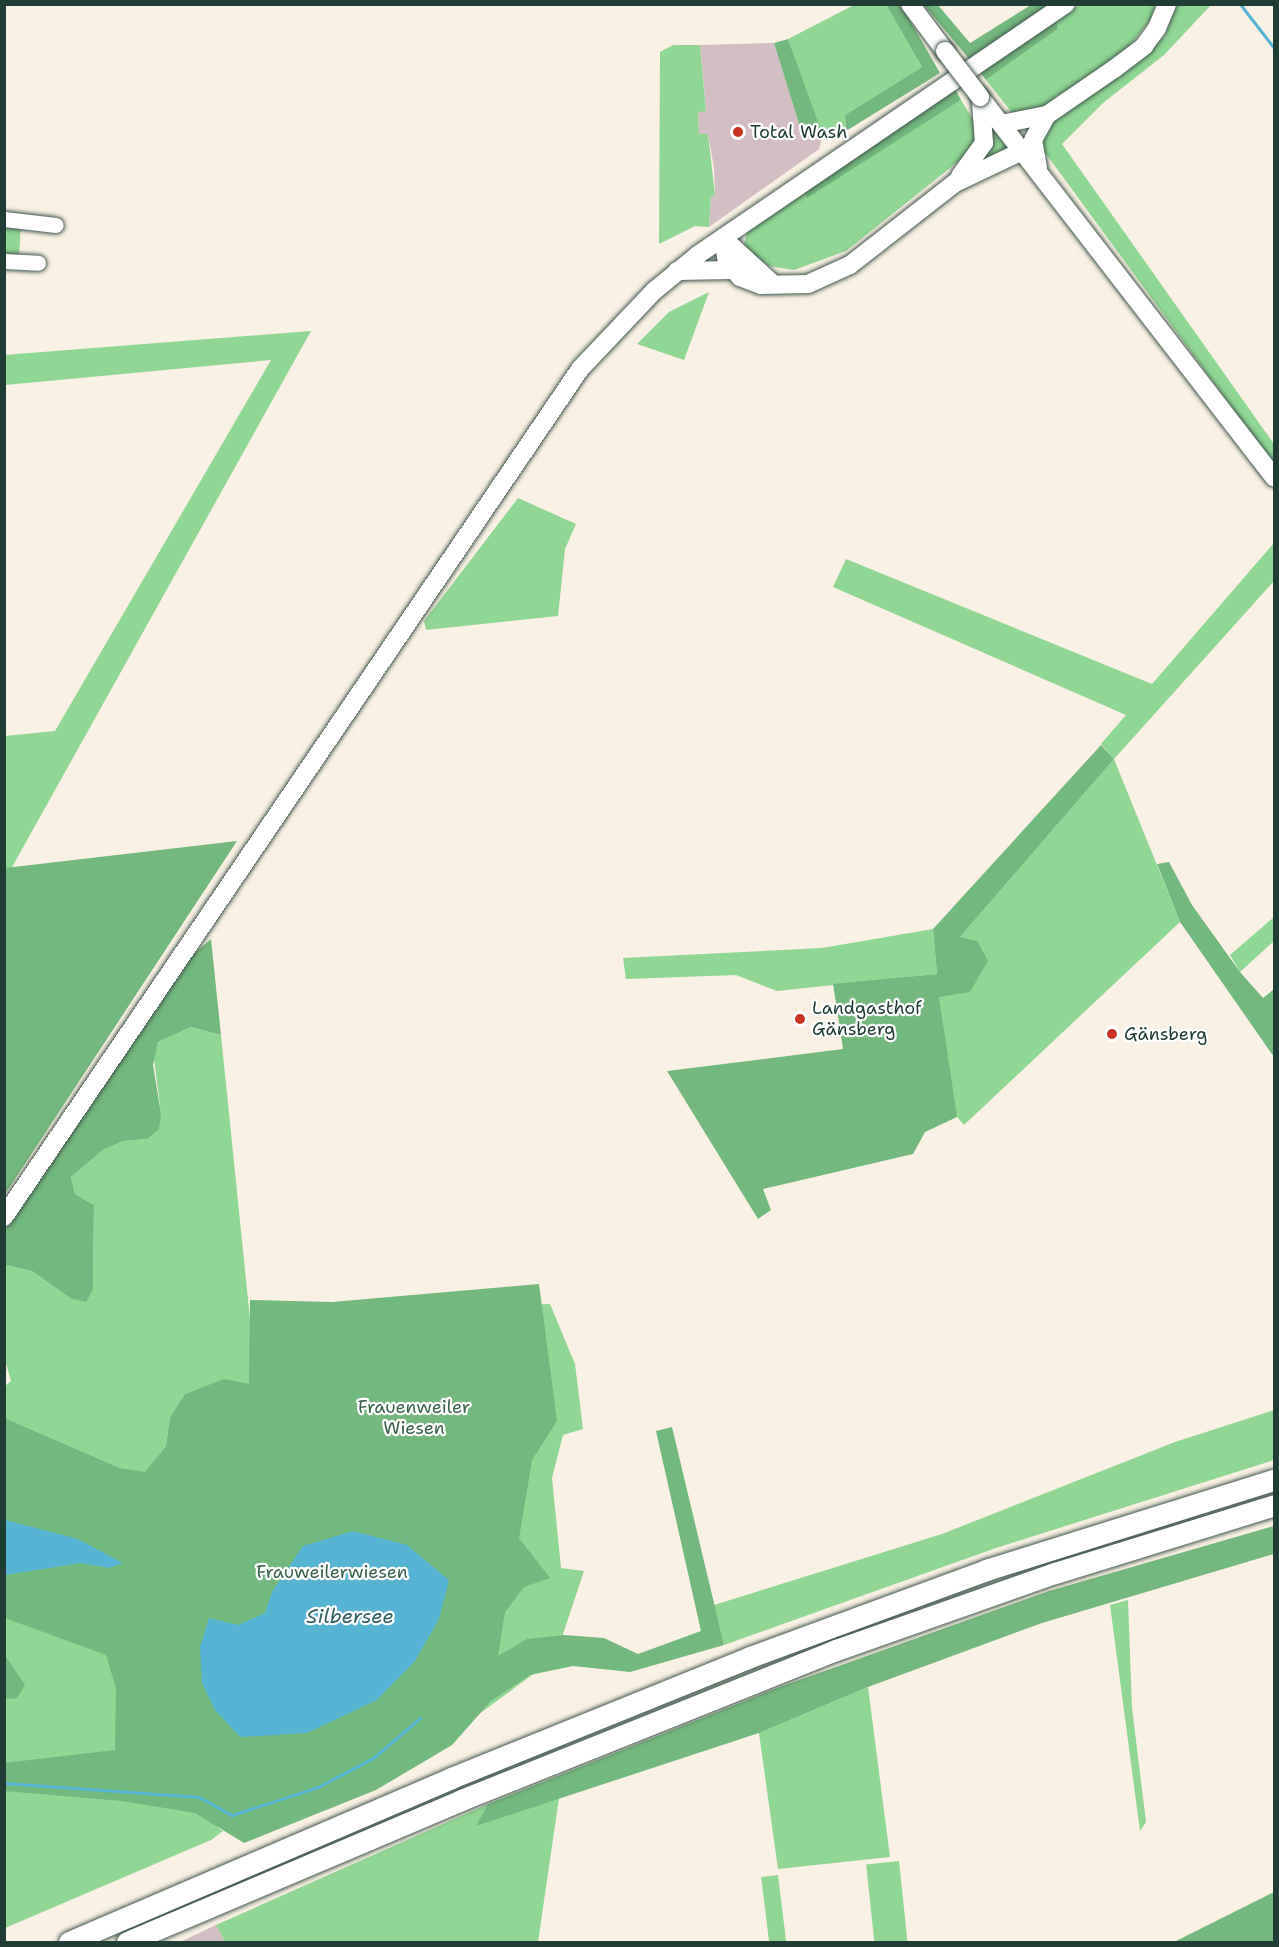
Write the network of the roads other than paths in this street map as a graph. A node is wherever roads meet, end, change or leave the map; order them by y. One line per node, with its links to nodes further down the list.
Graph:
1 (910, 4): 4 (main road, bridge)
2 (1066, 4): 12 (main road)
3 (1164, 7): 5 (main road)
4 (980, 97): 6 (main road); 9 (main road)
5 (1047, 116): 6 (main road); 8 (main road)
6 (1001, 124): 7 (main road)
7 (1022, 151): 8 (main road); 9 (main road)
8 (1038, 169): 18 (main road)
9 (955, 183): 17 (main road)
10 (4, 219): 11 (street)
11 (56, 225)
12 (723, 238): 15 (main road); 16 (main road); 17 (main road)
13 (4, 261): 14 (street)
14 (38, 263)
15 (731, 270): 16 (main road); 17 (main road)
16 (677, 271): 19 (main road)
17 (775, 285)
18 (1275, 478)
19 (4, 1217)
20 (1275, 1480): 22 (highway)
21 (1275, 1505): 23 (highway)
22 (69, 1942)
23 (127, 1942)

